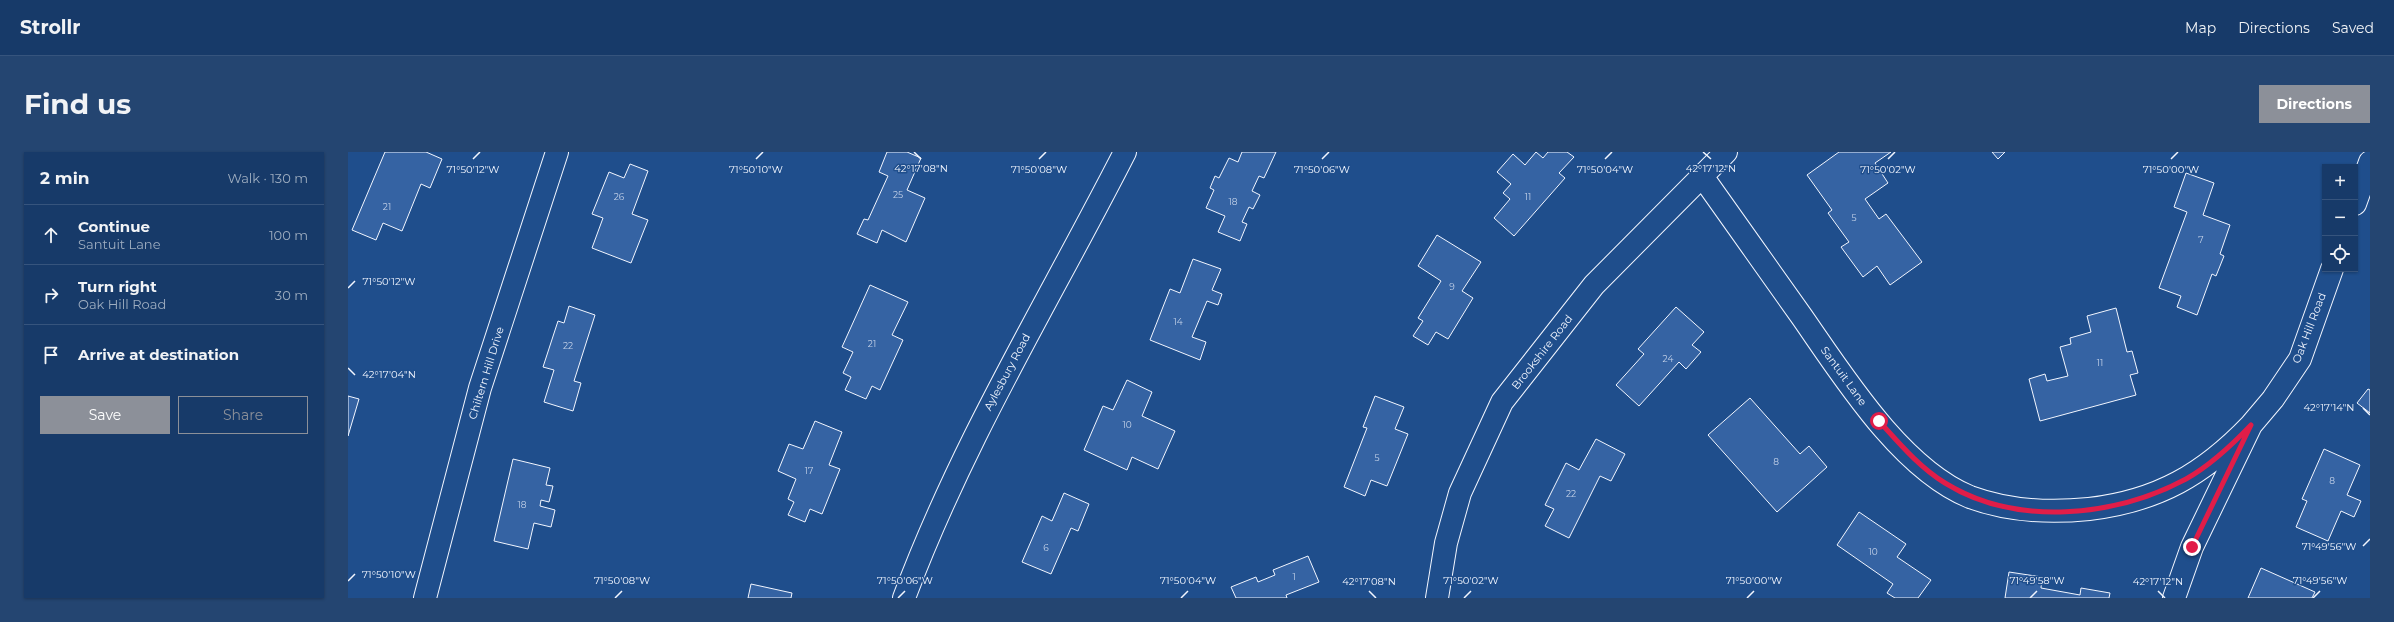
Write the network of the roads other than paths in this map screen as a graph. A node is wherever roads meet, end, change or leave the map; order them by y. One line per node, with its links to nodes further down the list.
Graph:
1 (557, 152): 9 (street, Chiltern Hill Drive)
2 (1125, 152): 10 (street, Aylesbury Road)
3 (1726, 152): 5 (street, Brookshire Road)
4 (2370, 162): 6 (street)
5 (1702, 176): 8 (street, Santuit Lane); 11 (street, Brookshire Road)
6 (2356, 200)
7 (2331, 272): 8 (street, Oak Hill Road)
8 (2251, 425): 12 (street, Oak Hill Road)
9 (424, 598)
10 (904, 598)
11 (1437, 598)
12 (2174, 598)

